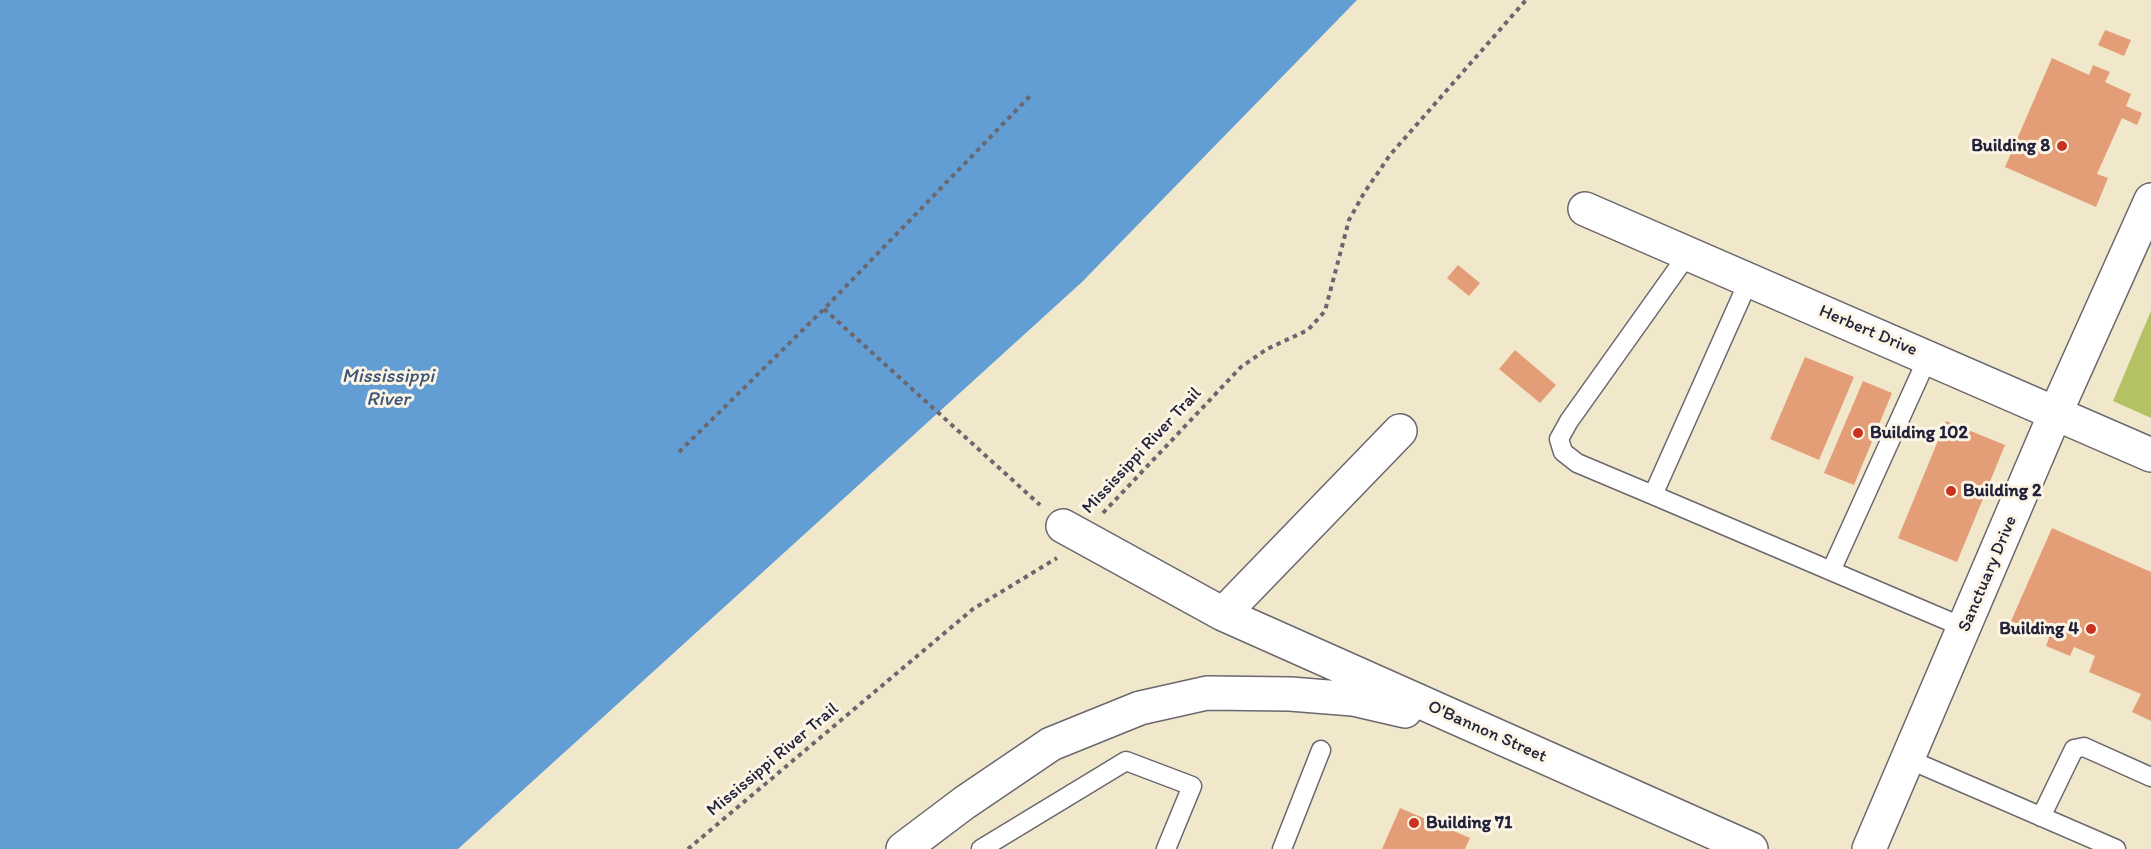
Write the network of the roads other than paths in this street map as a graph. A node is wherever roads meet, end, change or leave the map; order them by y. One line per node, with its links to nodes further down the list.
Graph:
1 (2151, 200): 6 (street, Sanctuary Drive)
2 (1585, 209): 3 (street, Herbert Drive)
3 (1688, 254): 4 (street, Herbert Drive); 9 (lane)
4 (1749, 280): 5 (street, Herbert Drive); 9 (lane)
5 (1928, 357): 6 (street, Herbert Drive); 11 (lane)
6 (2055, 414): 8 (street, Herbert Drive); 13 (street, Sanctuary Drive)
7 (1400, 431): 12 (street)
8 (2151, 455)
9 (1653, 495): 11 (lane)
10 (1072, 531): 12 (street, O'Bannon Street)
11 (1831, 571): 13 (lane)
12 (1223, 614): 14 (street, O'Bannon Street)
13 (1965, 628): 16 (street, Sanctuary Drive)
14 (1491, 733): 19 (street); 23 (street, O'Bannon Street)
15 (1321, 750): 22 (lane)
16 (1908, 759): 18 (lane); 24 (street, Sanctuary Drive)
17 (2151, 777): 18 (lane)
18 (2041, 817): 25 (lane)
19 (903, 849)
20 (981, 849): 21 (lane)
21 (1166, 849)
22 (1282, 849)
23 (1751, 849)
24 (1869, 849)
25 (2116, 849)

